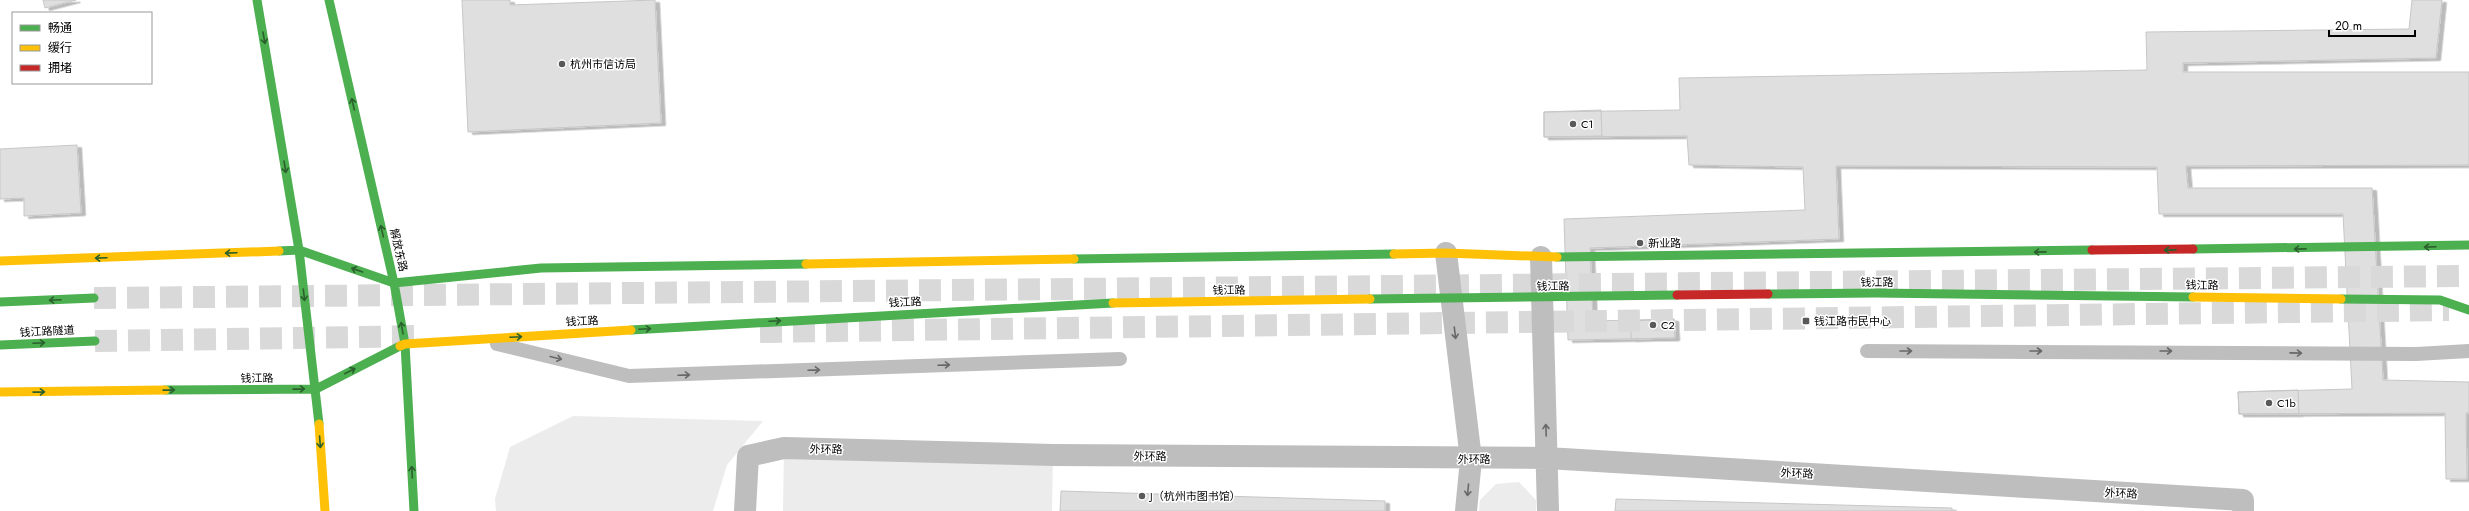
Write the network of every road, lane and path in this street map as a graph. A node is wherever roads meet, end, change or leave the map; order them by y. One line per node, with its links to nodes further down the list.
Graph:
1 (257, 0): 4 (main road, one-way to 4)
2 (329, 0): 8 (main road, 解放东路, one-way to 2)
3 (2469, 245): 6 (main road, one-way to 6)
4 (299, 250): 7 (main road, one-way to 7); 8 (main road, one-way to 4); 21 (main road, one-way to 21)
5 (1446, 253): 6 (main road); 8 (main road); 11 (street)
6 (1541, 257): 10 (street)
7 (0, 261)
8 (394, 283): 16 (main road, 解放东路, one-way to 8)
9 (94, 298): 12 (main road, one-way to 12)
10 (1542, 298): 11 (main road, 钱江路); 13 (main road, 钱江路); 23 (street, one-way to 10)
11 (1451, 299): 14 (main road, 钱江路, one-way to 11); 24 (street, one-way to 24)
12 (0, 302)
13 (2469, 310)
14 (478, 339): 16 (main road, 钱江路); 20 (lane, one-way to 20)
15 (95, 341): 17 (main road, 钱江路隧道, one-way to 15)
16 (405, 344): 21 (main road, 钱江路, one-way to 16); 26 (main road, 解放东路, one-way to 16)
17 (0, 345)
18 (1867, 351): 19 (lane, one-way to 19)
19 (2469, 351)
20 (1120, 359)
21 (316, 389): 22 (main road, 钱江路, one-way to 21); 25 (main road, one-way to 25)
22 (0, 392)
23 (1547, 458): 24 (street, 外环路); 29 (street); 30 (street, 外环路)
24 (1471, 459): 27 (street, 外环路); 28 (street, one-way to 28)
25 (325, 511)
26 (414, 511)
27 (745, 511)
28 (1466, 511)
29 (1548, 511)
30 (2243, 511)

